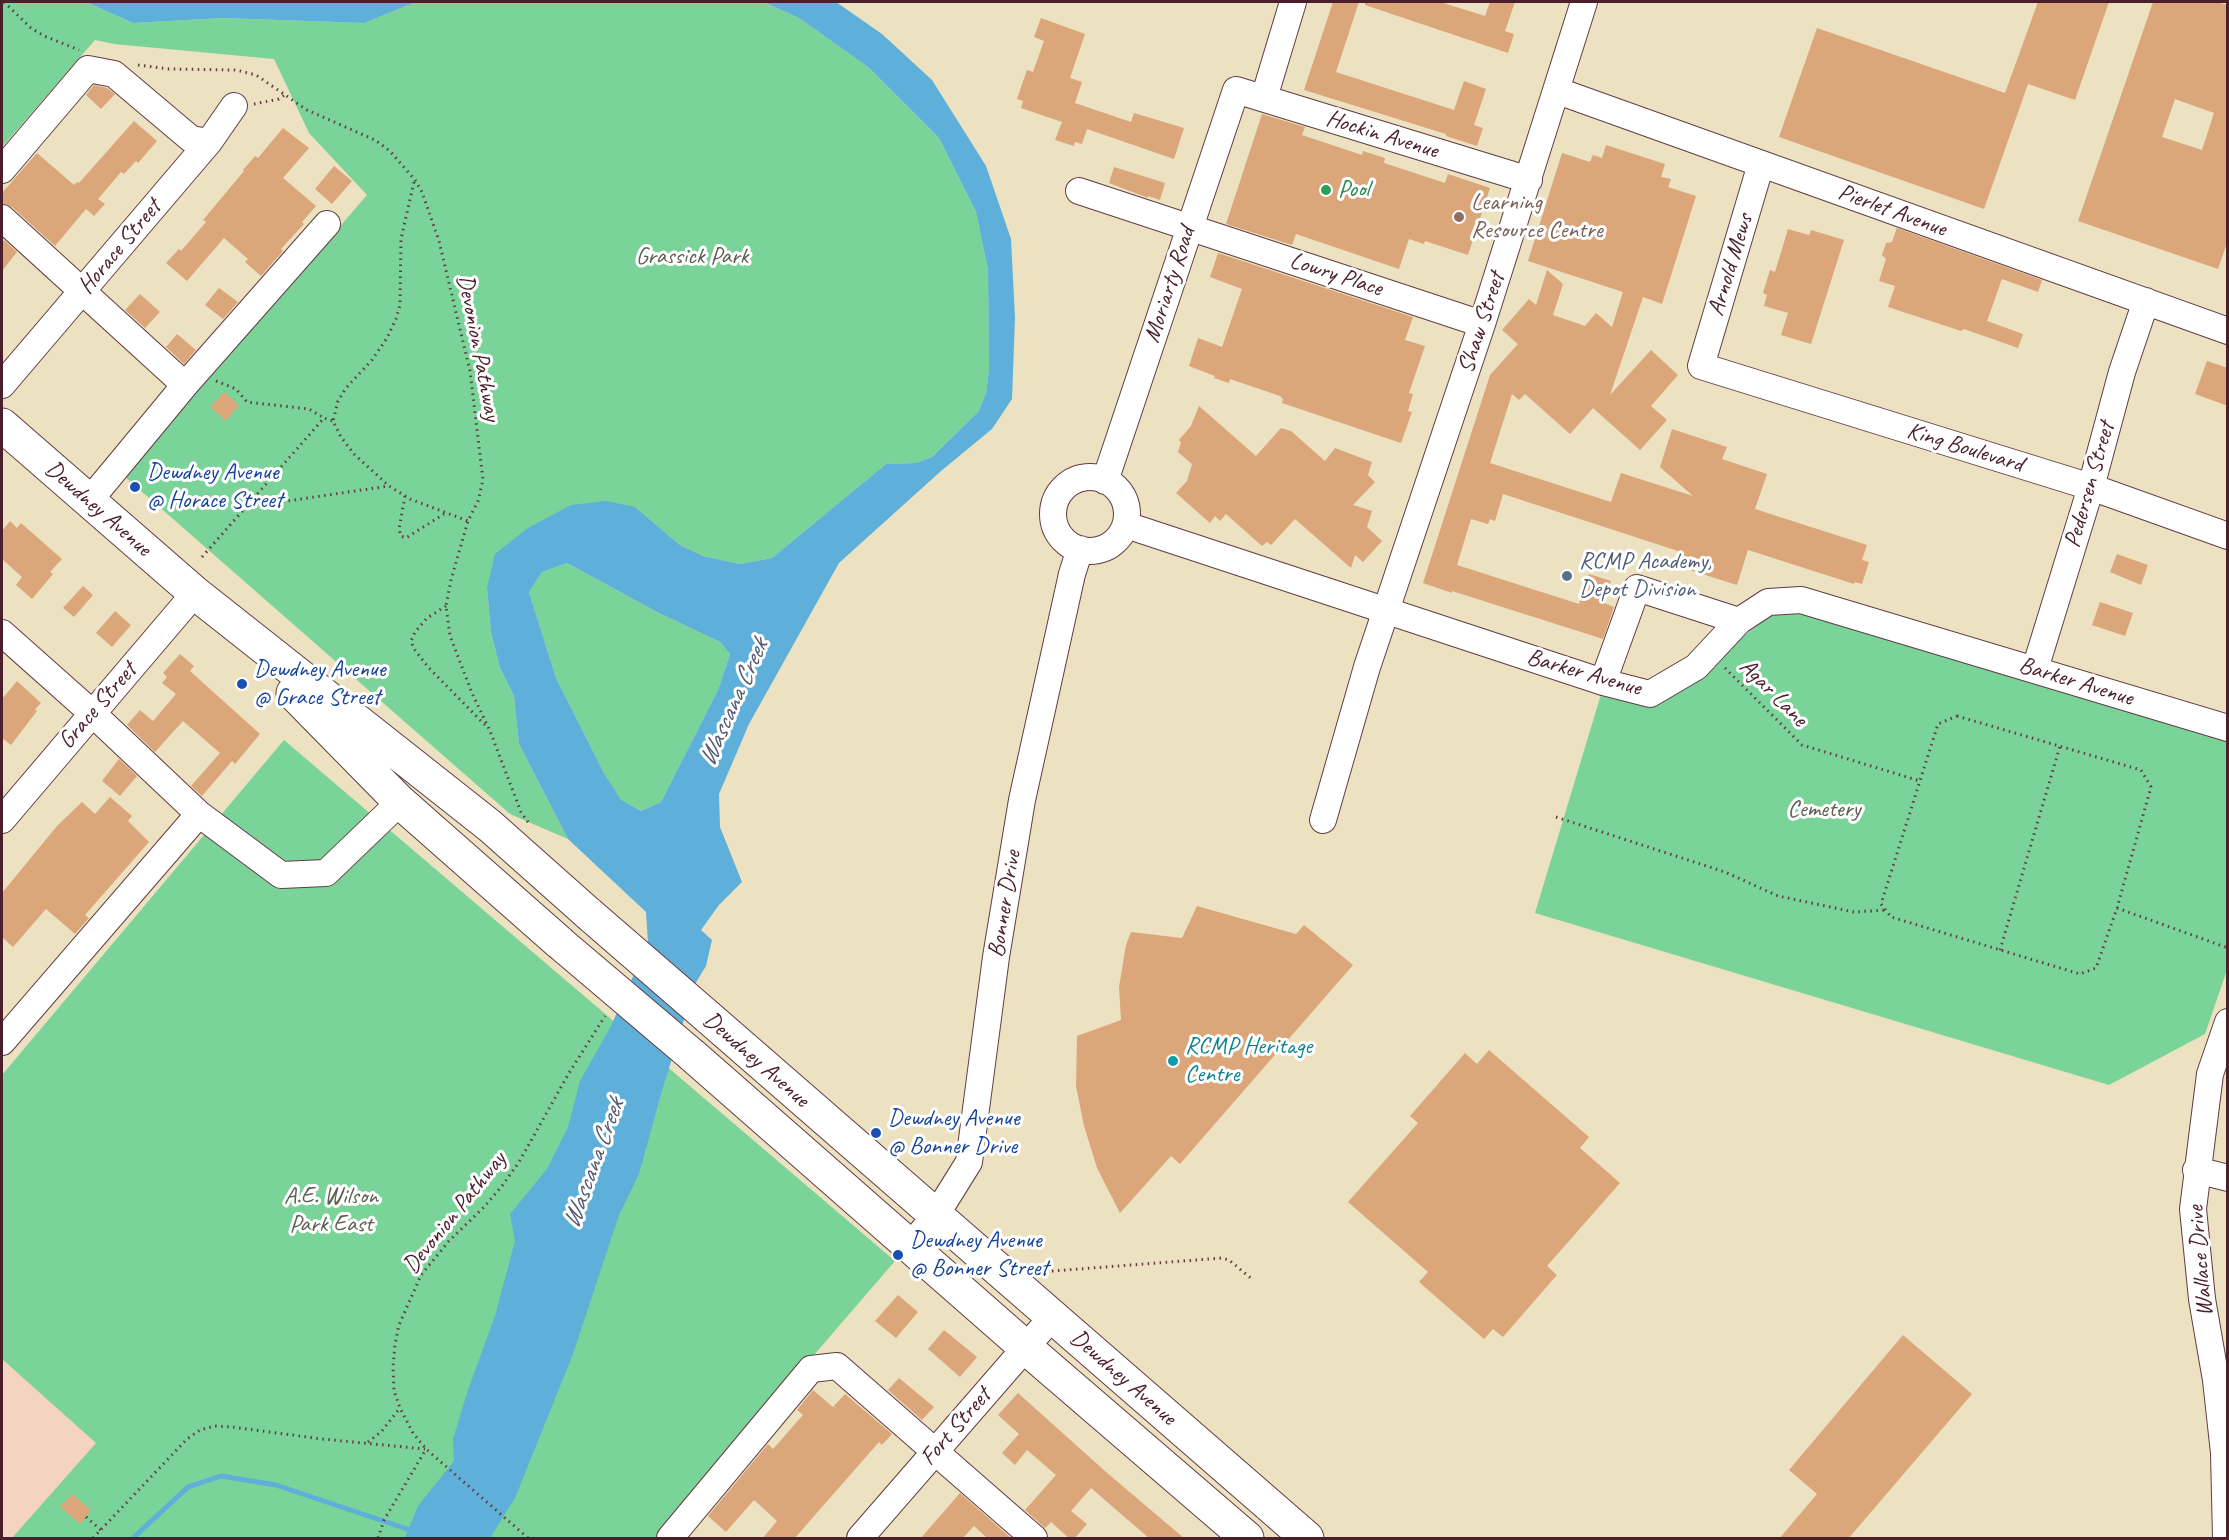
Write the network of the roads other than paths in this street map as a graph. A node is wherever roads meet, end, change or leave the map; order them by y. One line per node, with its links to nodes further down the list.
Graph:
1 (1293, 2): 5 (street)
2 (1584, 2): 4 (street, Shaw Street)
3 (1236, 90): 5 (street, Hockin Avenue); 14 (street, Moriarty Road)
4 (1558, 91): 8 (street, Pierlet Avenue); 10 (street, Shaw Street)
5 (1264, 98): 10 (street, Hockin Avenue)
6 (234, 106): 7 (street, Horace Street)
7 (209, 142): 9 (street); 15 (street, Horace Street)
8 (1761, 164): 16 (street, Pierlet Avenue); 19 (street, Arnold Mews)
9 (2, 170)
10 (1529, 180): 17 (street, Shaw Street)
11 (1079, 191): 14 (street, Lowry Place)
12 (2, 219): 15 (street)
13 (327, 224): 20 (street)
14 (1190, 227): 17 (street, Lowry Place); 23 (street, Moriarty Road)
15 (82, 292): 20 (street); 21 (street, Horace Street)
16 (2146, 301): 18 (street, Pierlet Avenue); 24 (street, Pedersen Street)
17 (1482, 324): 30 (street, Shaw Street)
18 (2228, 331)
19 (1701, 366): 24 (street, King Boulevard)
20 (191, 379): 25 (street)
21 (2, 385)
22 (2, 425): 25 (main road, Dewdney Avenue)
23 (1105, 481): 26 (street); 28 (street)
24 (2091, 487): 27 (street, King Boulevard); 33 (street, Pedersen Street)
25 (89, 501): 29 (main road, Dewdney Avenue)
26 (1126, 525): 28 (street); 30 (street, Barker Avenue)
27 (2228, 536)
28 (1080, 549): 45 (street, Bonner Drive)
29 (195, 593): 35 (street, Grace Street); 37 (main road, Dewdney Avenue); 45 (main road, Dewdney Avenue, bridge)
30 (1388, 610): 34 (street, Barker Avenue); 40 (street, Shaw Street)
31 (1739, 621): 33 (street, Barker Avenue); 34 (street, Barker Avenue); 34 (street)
32 (2, 633): 35 (street)
33 (2035, 669): 36 (street, Barker Avenue)
34 (1603, 682)
35 (92, 713): 38 (street); 39 (street, Grace Street)
36 (2228, 728)
37 (400, 802): 38 (street); 46 (main road, Dewdney Avenue, bridge)
38 (199, 814): 42 (street)
39 (2, 820)
40 (1323, 820)
41 (2228, 1022): 43 (street, Wallace Drive)
42 (2, 1042)
43 (2196, 1170): 44 (street); 56 (street, Wallace Drive)
44 (2228, 1178)
45 (936, 1215): 46 (street, Bonner Drive); 47 (main road, Dewdney Avenue)
46 (910, 1246): 48 (main road, Dewdney Avenue)
47 (1053, 1316): 48 (street, Fort Street); 50 (main road, Dewdney Avenue)
48 (1025, 1347): 49 (street, Fort Street); 51 (main road, Dewdney Avenue)
49 (934, 1451): 52 (street); 53 (street, Fort Street); 54 (street)
50 (1261, 1498): 51 (street); 55 (main road, Dewdney Avenue)
51 (1236, 1535)
52 (670, 1539)
53 (860, 1539)
54 (1034, 1539)
55 (1307, 1539)
56 (2226, 1539)

